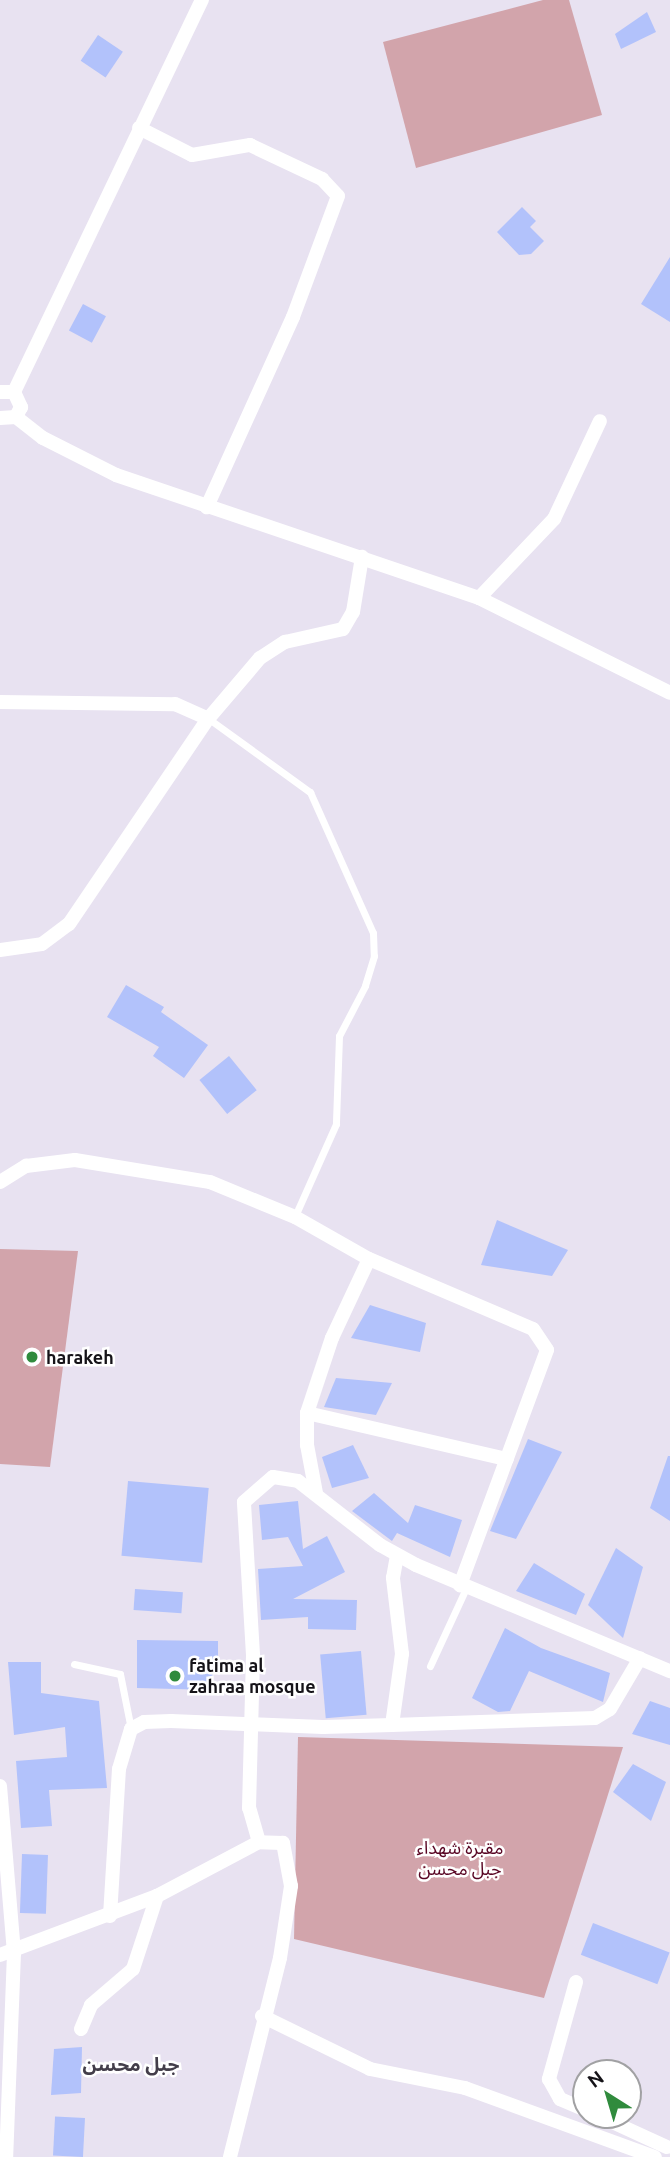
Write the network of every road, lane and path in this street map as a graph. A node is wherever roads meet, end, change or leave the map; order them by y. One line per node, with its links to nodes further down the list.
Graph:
1 (202, 0): 2 (street)
2 (139, 128): 3 (street); 7 (street)
3 (7, 392): 4 (street)
4 (16, 417): 5 (street); 7 (street)
5 (0, 418)
6 (600, 421): 9 (street)
7 (207, 507): 8 (street)
8 (362, 557): 9 (street); 12 (street)
9 (478, 598): 10 (street)
10 (670, 693)
11 (0, 705): 12 (street)
12 (208, 719): 13 (street); 15 (lane)
13 (0, 950)
14 (0, 1182): 15 (street)
15 (295, 1217): 16 (street)
16 (369, 1259): 17 (street); 18 (street)
17 (307, 1413): 18 (street); 19 (street)
18 (507, 1459): 21 (street)
19 (316, 1493): 20 (street); 26 (street)
20 (397, 1555): 21 (street); 27 (street)
21 (463, 1586): 22 (street); 24 (lane)
22 (640, 1658): 25 (street); 27 (street)
23 (74, 1664): 28 (lane)
24 (430, 1666)
25 (670, 1671)
26 (251, 1725): 27 (street); 28 (street); 30 (street)
27 (392, 1725)
28 (131, 1729): 32 (street)
29 (0, 1786): 33 (street)
30 (259, 1842): 31 (street); 35 (street)
31 (157, 1896): 32 (street); 36 (street)
32 (110, 1916): 33 (street)
33 (7, 1954): 40 (street)
34 (576, 1982): 37 (street)
35 (262, 2016): 41 (street); 42 (street)
36 (81, 2029)
37 (572, 2104)
38 (627, 2129): 39 (street)
39 (667, 2148)
40 (6, 2157)
41 (230, 2157)
42 (655, 2157)

